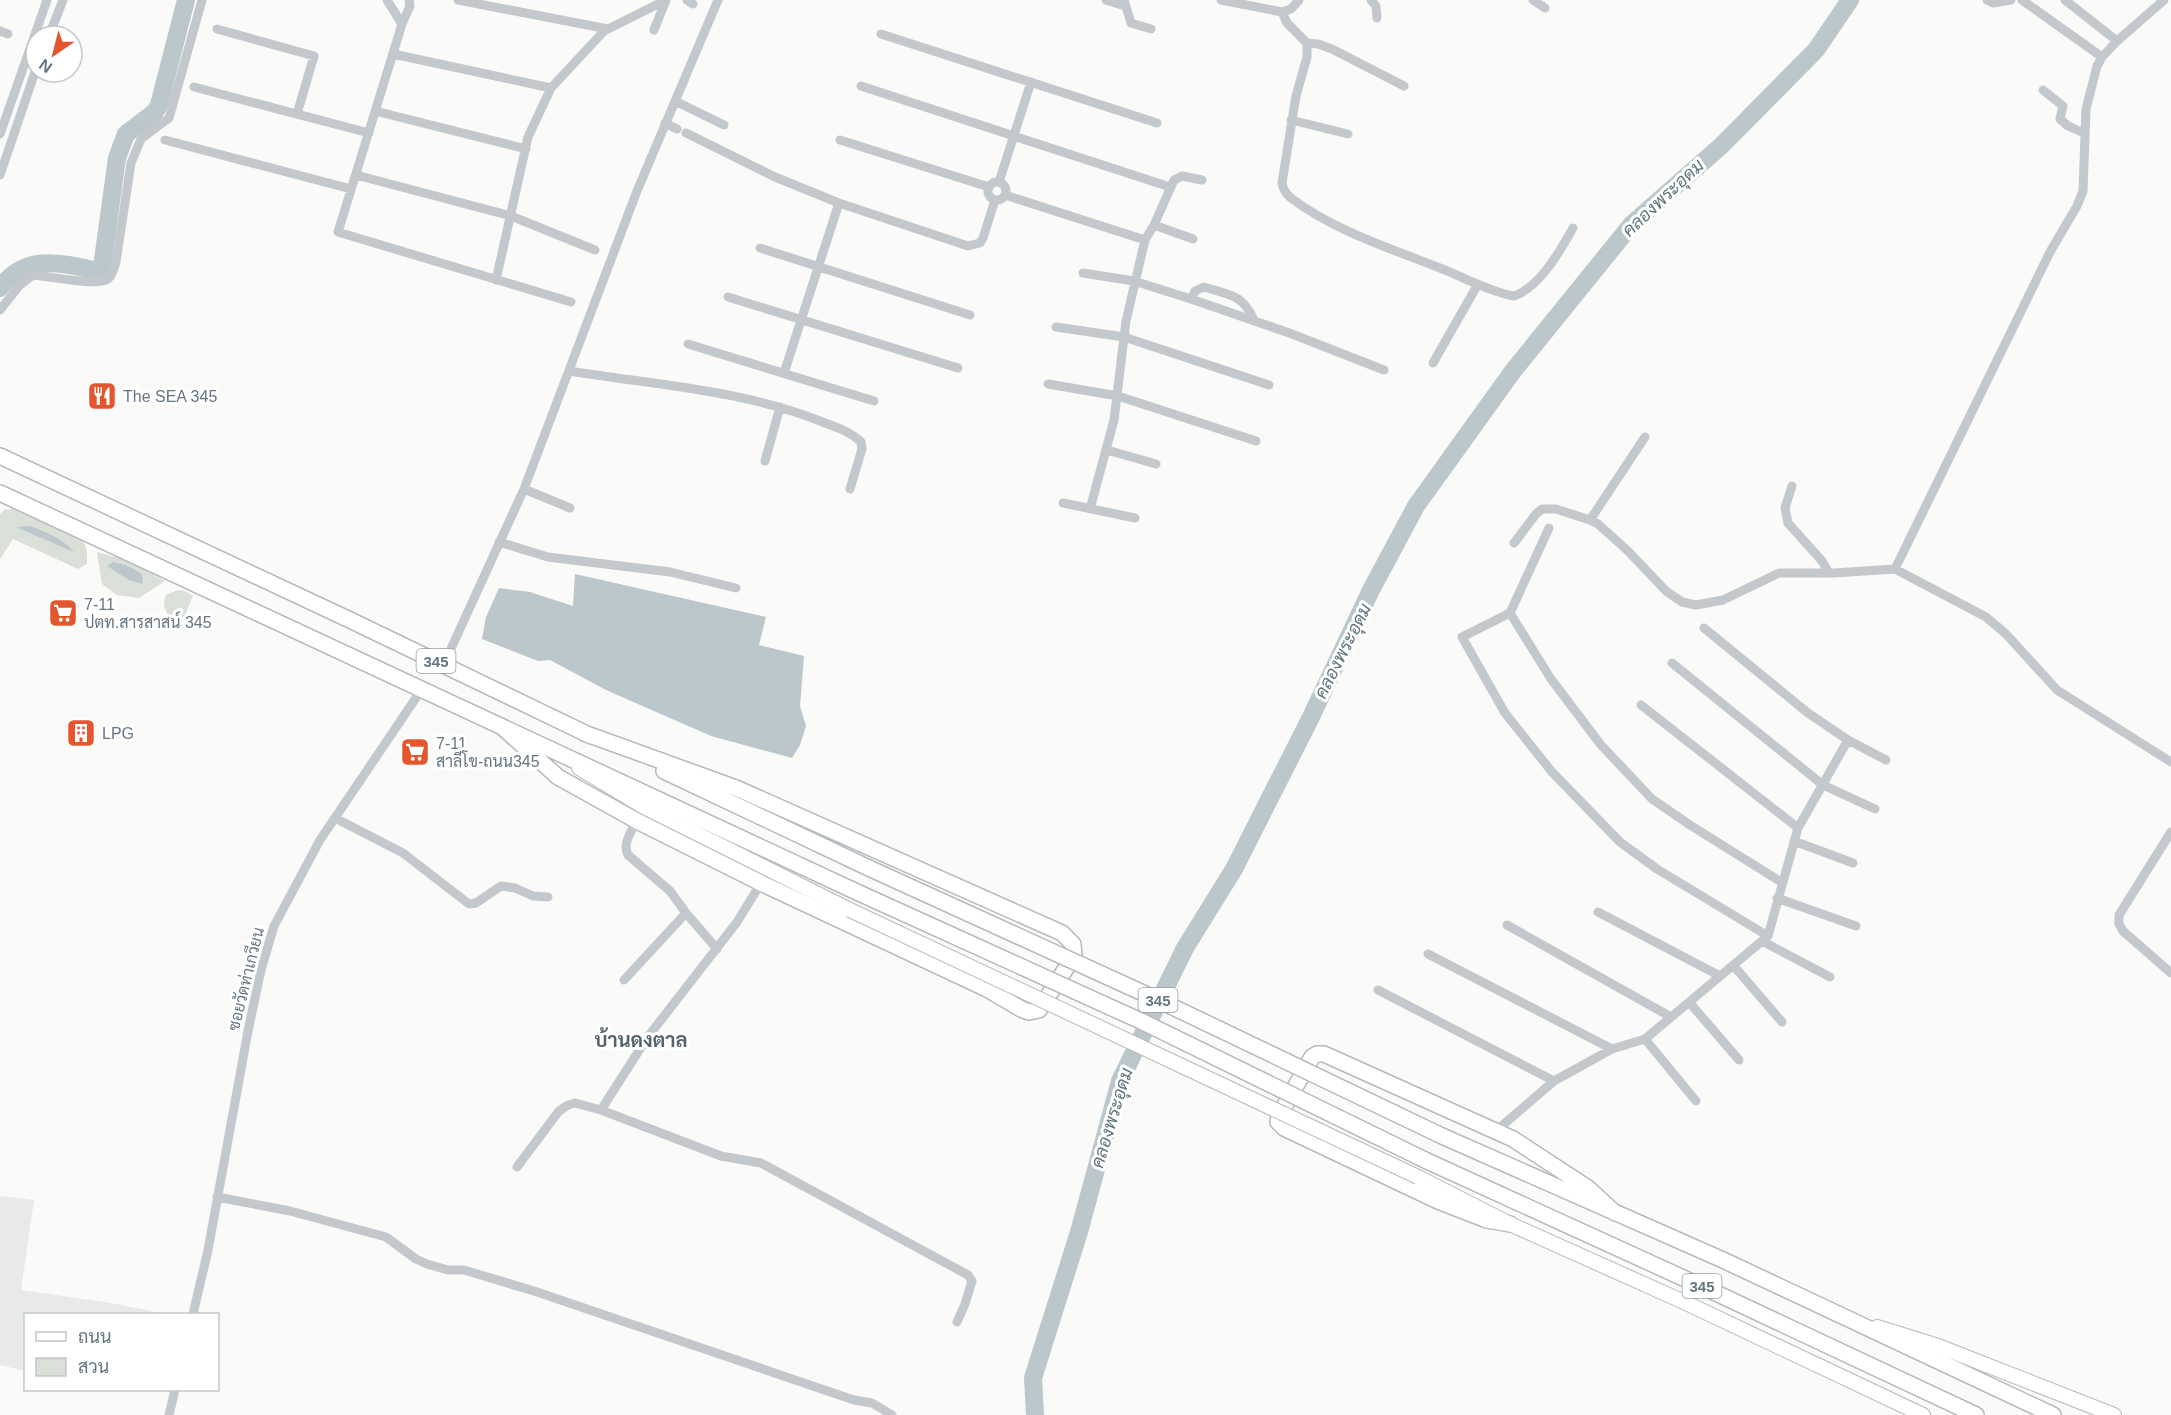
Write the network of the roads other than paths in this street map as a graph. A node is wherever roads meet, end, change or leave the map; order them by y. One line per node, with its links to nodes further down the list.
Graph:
1 (47, 0): 50 (street)
2 (63, 0): 23 (street)
3 (202, 0): 81 (street)
4 (387, 0): 24 (street)
5 (409, 0): 24 (street)
6 (458, 0): 27 (street)
7 (718, 0): 41 (street)
8 (1106, 0): 18 (street)
9 (1225, 0): 19 (street)
10 (1299, 0): 21 (street)
11 (1371, 0): 22 (street)
12 (1533, 0): 20 (street)
13 (1988, 0): 14 (street)
14 (2012, 0)
15 (2022, 0): 33 (street)
16 (2065, 0): 30 (street)
17 (2164, 0): 30 (street)
18 (1125, 3): 25 (street)
19 (1261, 4): 21 (street)
20 (1545, 8)
21 (1282, 12): 31 (street)
22 (1377, 18)
23 (53, 24)
24 (402, 24): 32 (street)
25 (1151, 28)
26 (217, 29): 43 (street)
27 (608, 29): 28 (street); 39 (street)
28 (654, 30)
29 (881, 34): 34 (street)
30 (2118, 41): 33 (street)
31 (1307, 43): 37 (street); 44 (street)
32 (393, 54): 39 (street); 42 (street)
33 (2102, 57): 49 (street)
34 (1031, 82): 46 (street); 52 (street)
35 (31, 84): 57 (street)
36 (861, 86): 52 (street)
37 (1404, 86)
38 (194, 87): 43 (street)
39 (551, 88): 55 (street)
40 (2043, 90): 49 (street)
41 (675, 101): 45 (street); 47 (street)
42 (375, 111): 48 (street); 55 (street)
43 (297, 114): 48 (street)
44 (1291, 120): 51 (street); 77 (street)
45 (665, 123): 65 (street); 91 (street)
46 (1157, 123)
47 (724, 125)
48 (369, 133): 56 (street)
49 (2084, 133): 116 (street)
50 (0, 134)
51 (1348, 134)
52 (1014, 136): 59 (street); 61 (street)
53 (165, 140): 62 (street)
54 (840, 140): 60 (street)
55 (526, 149): 66 (street)
56 (356, 175): 62 (street); 66 (street)
57 (0, 176)
58 (1202, 180): 61 (street)
59 (999, 182): 60 (street); 63 (street)
60 (988, 187): 64 (street)
61 (1170, 187): 67 (street)
62 (351, 189): 75 (street)
63 (1005, 195): 64 (street); 70 (street)
64 (994, 200): 65 (street)
65 (839, 203): 73 (street)
66 (511, 216): 72 (street); 75 (street)
67 (1154, 225): 69 (street); 70 (street)
68 (1573, 228): 77 (street)
69 (1192, 239)
70 (1144, 240): 76 (street)
71 (760, 248): 73 (street)
72 (595, 250)
73 (818, 266): 82 (street); 83 (street)
74 (1083, 273): 76 (street)
75 (496, 280): 80 (street)
76 (1134, 281): 79 (street); 86 (street)
77 (1478, 284): 88 (street)
78 (728, 297): 83 (street)
79 (1191, 299): 84 (street); 84 (street)
80 (571, 302)
81 (0, 310)
82 (970, 315)
83 (801, 320): 89 (street); 92 (street)
84 (1254, 321): 90 (street)
85 (1056, 327): 86 (street)
86 (1124, 337): 94 (street); 95 (street)
87 (688, 344): 92 (street)
88 (1433, 363)
89 (958, 368)
90 (1384, 370)
91 (570, 371): 97 (street); 105 (street)
92 (784, 374): 96 (street)
93 (1048, 384): 95 (street)
94 (1269, 385)
95 (1118, 396): 99 (street); 100 (street)
96 (873, 401)
97 (780, 407): 102 (street); 106 (street)
98 (1646, 437): 112 (street)
99 (1256, 441)
100 (1107, 450): 103 (street); 110 (street)
101 (0, 456): 122 (main road, 345)
102 (765, 461)
103 (1156, 464)
104 (1792, 486): 117 (street)
105 (524, 489): 109 (street); 114 (street)
106 (850, 489)
107 (0, 493): 123 (main road, 345)
108 (1063, 503): 110 (street)
109 (570, 508)
110 (1090, 509): 111 (street)
111 (1135, 518)
112 (1590, 520): 115 (street); 117 (street)
113 (1550, 528): 119 (street)
114 (500, 542): 118 (street); 122 (street)
115 (1514, 543)
116 (1895, 569): 117 (street); 130 (street)
117 (1829, 573)
118 (736, 588)
119 (1510, 613): 139 (street); 147 (street)
120 (1704, 628): 127 (street)
121 (1672, 663): 131 (street)
122 (444, 664): 126 (main road, 345)
123 (422, 689): 125 (main road, 345); 133 (street, ซอยวัดท่าเกวียน)
124 (1641, 705): 135 (street)
125 (501, 726): 128 (main road, 345); 134 (main road)
126 (584, 733): 140 (main road); 168 (main road, 345, bridge)
127 (1848, 740): 129 (street); 131 (street)
128 (554, 751): 169 (main road, 345, bridge); 177 (main road, 345, bridge)
129 (1886, 760)
130 (2171, 762)
131 (1823, 785): 132 (street); 135 (street)
132 (1875, 809)
133 (335, 818): 141 (street); 167 (street, ซอยวัดท่าเกวียน)
134 (637, 821): 140 (main road); 144 (street)
135 (1798, 828): 137 (street)
136 (2171, 832): 151 (street)
137 (1794, 841): 138 (street); 139 (street)
138 (1853, 862)
139 (1781, 882): 142 (street)
140 (760, 883): 148 (street)
141 (548, 897)
142 (1778, 898): 146 (street); 147 (street)
143 (1598, 912): 152 (street)
144 (686, 913): 148 (street); 154 (street)
145 (1507, 926): 157 (street)
146 (1856, 926)
147 (1765, 938): 150 (street); 153 (street)
148 (717, 949): 164 (street)
149 (1428, 954): 160 (street)
150 (1733, 965): 152 (street); 158 (street)
151 (2171, 973)
152 (1720, 976): 156 (street)
153 (1830, 978)
154 (624, 980)
155 (1378, 990): 162 (street)
156 (1689, 1002): 157 (street); 161 (street)
157 (1671, 1017): 159 (street)
158 (1782, 1022)
159 (1645, 1039): 160 (street); 163 (street)
160 (1612, 1049): 162 (street)
161 (1739, 1060)
162 (1554, 1081): 165 (street)
163 (1696, 1101)
164 (601, 1110): 166 (street); 171 (street)
165 (1496, 1131): 168 (main road); 169 (main road)
166 (517, 1167)
167 (217, 1197): 170 (street, ซอยวัดท่าเกวียน); 175 (street)
168 (1615, 1213): 172 (main road, 345)
169 (1510, 1224): 176 (main road, 345)
170 (193, 1313)
171 (957, 1322)
172 (1863, 1324): 178 (main road, 345); 179 (main road, 345)
173 (175, 1391): 174 (street)
174 (169, 1415)
175 (892, 1415)
176 (1923, 1415)
177 (1976, 1415)
178 (2053, 1415)
179 (2114, 1415)

